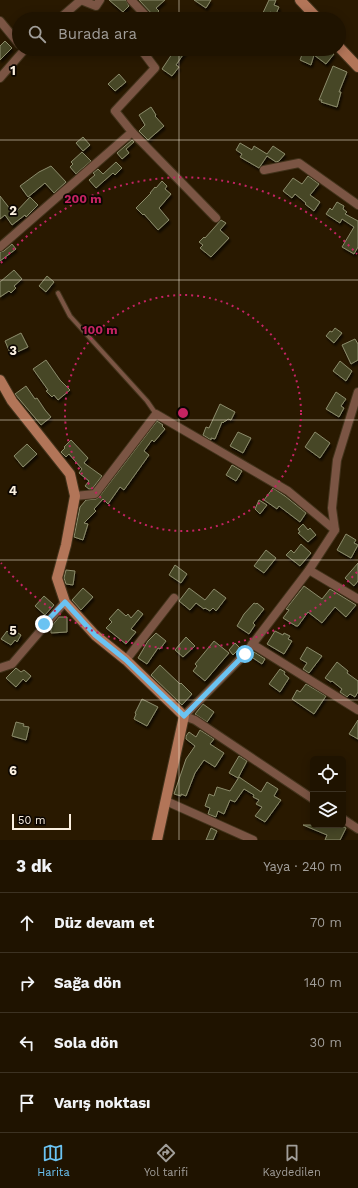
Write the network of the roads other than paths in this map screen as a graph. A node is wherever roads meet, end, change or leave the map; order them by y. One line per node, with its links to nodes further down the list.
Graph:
1 (81, 0): 2 (street); 5 (street)
2 (100, 0)
3 (131, 0): 6 (street)
4 (300, 0): 7 (street)
5 (67, 12)
6 (142, 12)
7 (311, 12)
8 (0, 21): 9 (street)
9 (12, 35)
10 (346, 55): 13 (street)
11 (17, 56): 14 (street)
12 (146, 56): 15 (street)
13 (358, 67)
14 (0, 77)
15 (132, 132): 18 (street); 19 (street)
16 (264, 170): 17 (street)
17 (358, 205)
18 (216, 218)
19 (0, 247)
20 (58, 293): 23 (lane)
21 (0, 380): 24 (street)
22 (358, 392): 25 (street)
23 (156, 414): 24 (street); 25 (street)
24 (76, 496): 29 (street)
25 (335, 530): 26 (street)
26 (309, 570): 28 (street); 30 (street)
27 (174, 598): 31 (street)
28 (358, 599)
29 (65, 602): 31 (street); 32 (street)
30 (252, 644): 33 (street); 34 (street)
31 (126, 660): 34 (street)
32 (0, 668)
33 (358, 710)
34 (184, 716): 35 (street); 36 (street)
35 (310, 797)
36 (166, 801): 39 (street); 40 (street)
37 (346, 821): 38 (street)
38 (358, 829)
39 (156, 840)
40 (253, 840)

